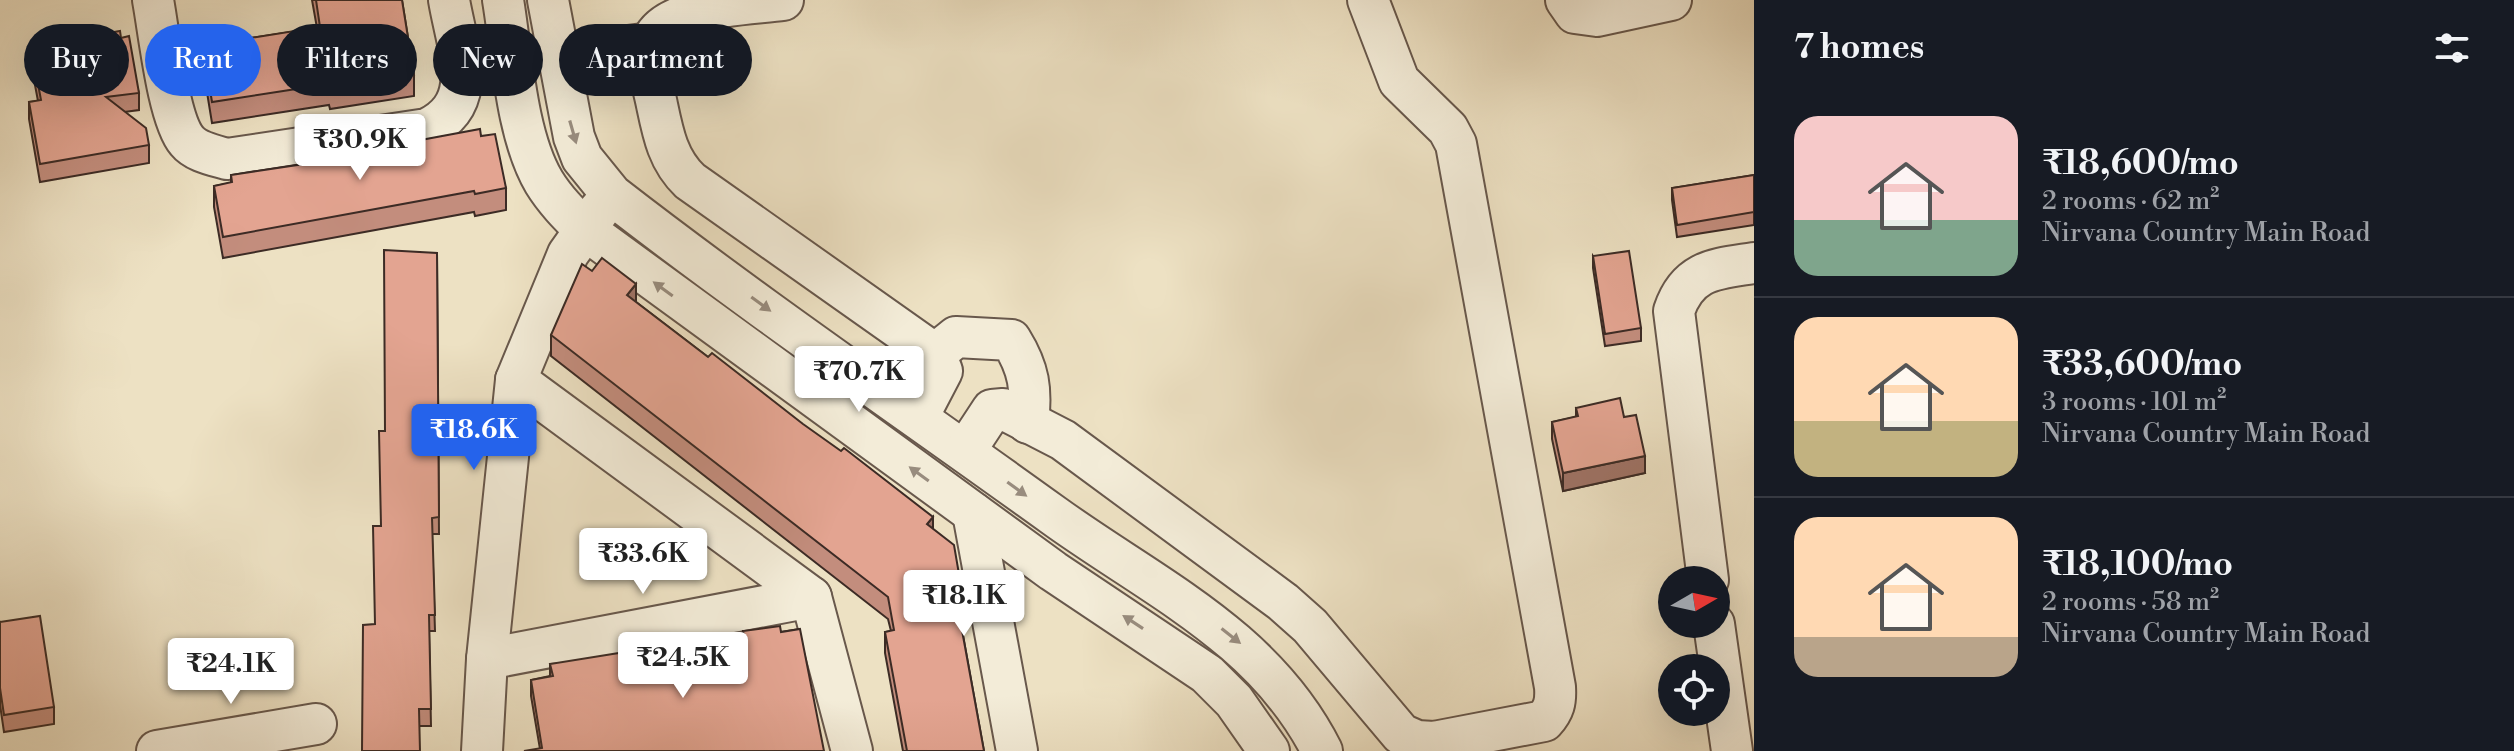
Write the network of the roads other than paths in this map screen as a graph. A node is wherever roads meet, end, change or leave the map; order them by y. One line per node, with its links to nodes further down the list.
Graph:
1 (153, 0): 2 (street)
2 (449, 0)
3 (503, 0): 13 (street)
4 (548, 0): 10 (street)
5 (783, 0): 9 (street)
6 (1368, 0): 18 (street)
7 (1566, 0): 8 (street)
8 (1671, 0)
9 (664, 24)
10 (558, 55): 12 (street, one-way to 12)
11 (655, 96): 15 (street)
12 (612, 195): 13 (street); 17 (street, one-way to 17)
13 (584, 229): 16 (street); 20 (street, one-way to 13)
14 (1754, 263): 21 (street)
15 (935, 354): 17 (street); 18 (street)
16 (516, 380): 22 (street); 24 (street)
17 (918, 417): 19 (street)
18 (1028, 423): 19 (street)
19 (965, 451): 32 (street, one-way to 32)
20 (973, 513): 30 (street); 31 (street, one-way to 20)
21 (1706, 566)
22 (811, 597): 24 (street); 29 (street)
23 (1716, 638): 33 (street)
24 (487, 659): 28 (street)
25 (316, 724): 26 (street)
26 (234, 744): 27 (street)
27 (157, 751)
28 (482, 751)
29 (852, 751)
30 (1017, 751)
31 (1269, 751)
32 (1322, 751)
33 (1732, 751)

